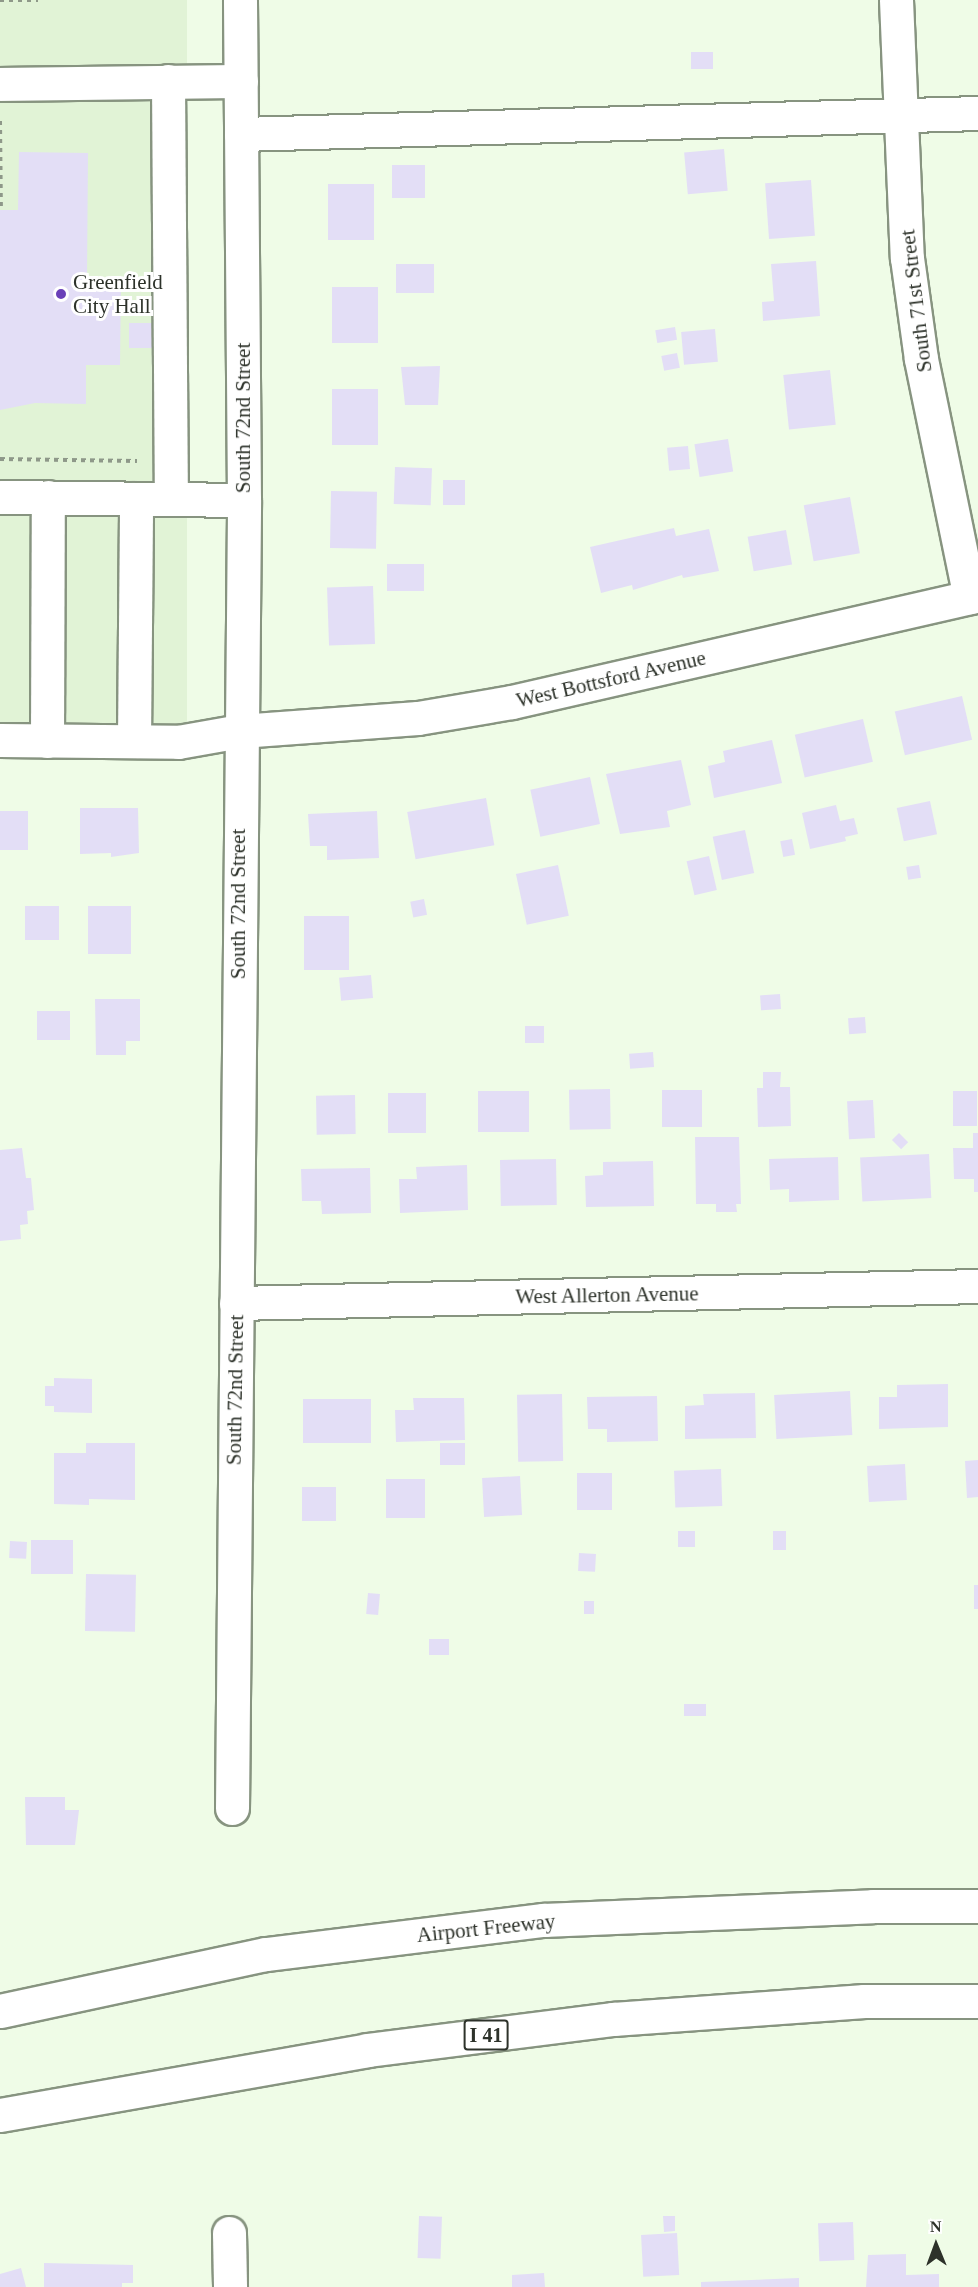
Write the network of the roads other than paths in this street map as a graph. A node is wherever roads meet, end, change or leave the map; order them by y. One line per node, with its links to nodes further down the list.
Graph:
1 (240, 0): 4 (main road, South 72nd Street)
2 (896, 0): 7 (main road, South 71st Street)
3 (168, 81): 4 (main road); 5 (main road); 12 (main road)
4 (241, 81): 8 (main road, South 72nd Street)
5 (0, 84)
6 (978, 113): 7 (main road)
7 (902, 114): 8 (main road); 14 (main road, South 71st Street)
8 (242, 134): 13 (main road, South 72nd Street)
9 (0, 496): 10 (main road)
10 (48, 497): 11 (main road); 17 (main road)
11 (136, 499): 12 (main road); 18 (main road)
12 (171, 499): 13 (main road)
13 (244, 500): 15 (main road, South 72nd Street)
14 (974, 596): 15 (main road, West Bottsford Avenue)
15 (240, 731): 18 (main road, West Bottsford Avenue); 20 (main road, South 72nd Street)
16 (0, 741): 17 (main road, West Bottsford Avenue)
17 (47, 741): 18 (main road, West Bottsford Avenue)
18 (134, 741)
19 (978, 1286): 20 (main road, West Allerton Avenue)
20 (236, 1303): 21 (main road, South 72nd Street)
21 (232, 1808)
22 (978, 1906): 25 (main road, Airport Freeway)
23 (0, 1998): 25 (main road)
24 (978, 2001): 27 (main road, I 41)
25 (38, 2003): 26 (main road, Airport Freeway)
26 (0, 2011)
27 (0, 2115)
28 (229, 2233): 29 (main road)
29 (230, 2287)

